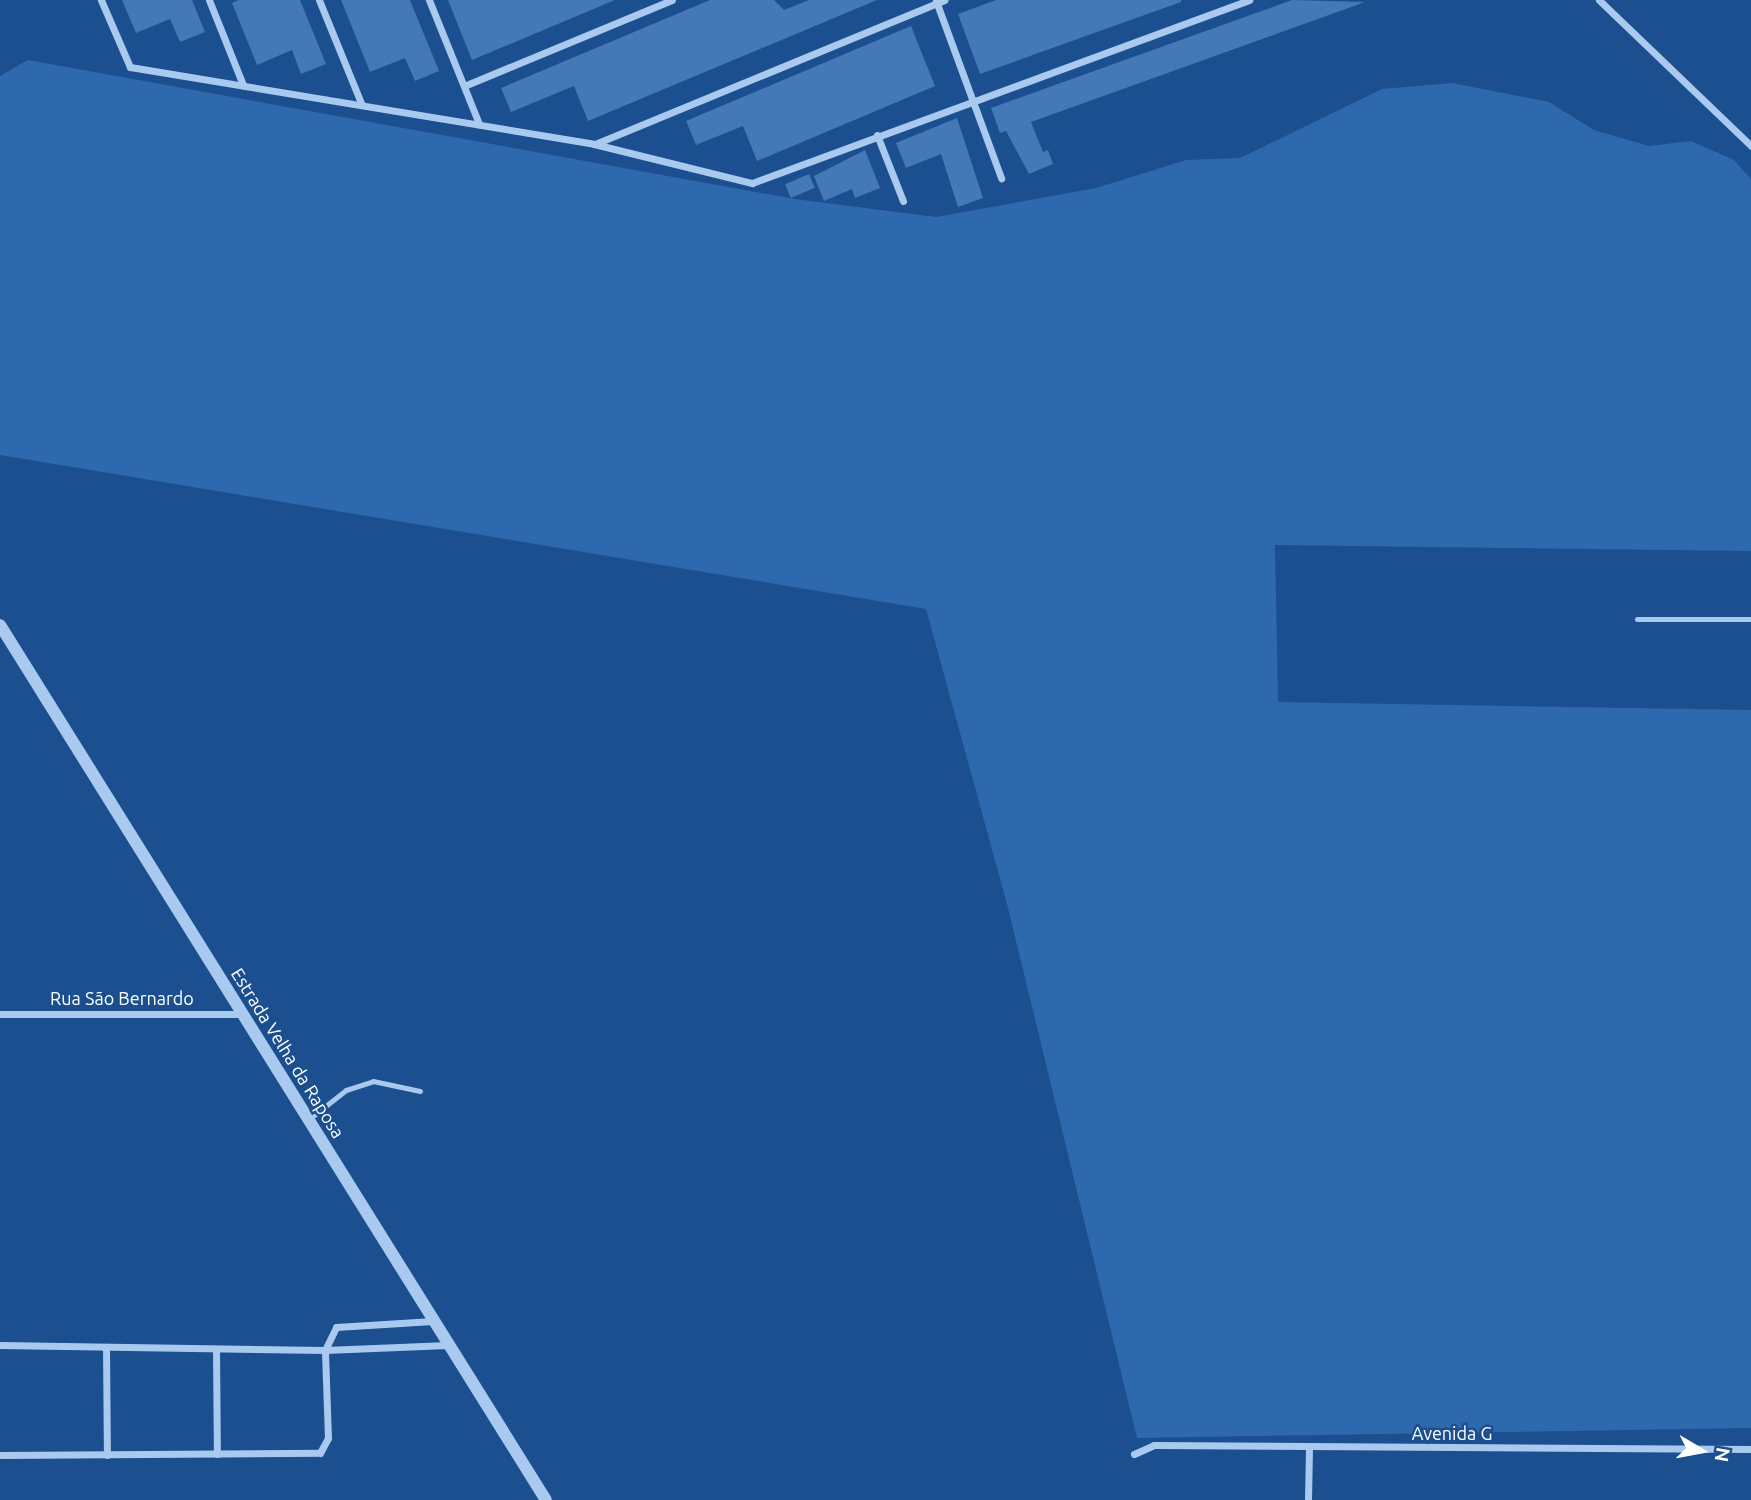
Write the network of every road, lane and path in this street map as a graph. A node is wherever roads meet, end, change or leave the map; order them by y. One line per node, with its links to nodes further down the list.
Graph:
1 (101, 0): 9 (street)
2 (209, 0): 9 (street)
3 (319, 0): 12 (street)
4 (429, 0): 10 (street)
5 (673, 0): 10 (street)
6 (1249, 0): 11 (street)
7 (1599, 0): 16 (street)
8 (939, 1): 11 (street); 15 (street)
9 (243, 85): 12 (street)
10 (464, 86): 13 (street)
11 (972, 99): 14 (street); 17 (street)
12 (361, 103): 13 (street)
13 (480, 124): 15 (street)
14 (877, 135): 15 (street); 18 (street)
15 (594, 144)
16 (1751, 146)
17 (1001, 178)
18 (903, 201)
19 (1637, 619): 20 (lane)
20 (1751, 619)
21 (0, 625): 23 (street, Estrada Velha da Raposa)
22 (0, 1014): 23 (street, Rua São Bernardo)
23 (244, 1014): 25 (street, Estrada Velha da Raposa)
24 (420, 1091): 25 (lane)
25 (309, 1119): 26 (street, Estrada Velha da Raposa)
26 (433, 1321): 28 (street, Estrada Velha da Raposa); 31 (street)
27 (0, 1345): 29 (street)
28 (448, 1345): 31 (street); 38 (street, Estrada Velha da Raposa)
29 (106, 1348): 30 (street); 37 (street)
30 (216, 1349): 31 (street); 34 (street)
31 (325, 1350): 34 (street)
32 (1309, 1448): 33 (street, Avenida G); 35 (street, Avenida G); 39 (street)
33 (1751, 1449)
34 (218, 1454): 37 (street)
35 (1133, 1454)
36 (0, 1455): 37 (street)
37 (107, 1455)
38 (545, 1500)
39 (1308, 1500)

